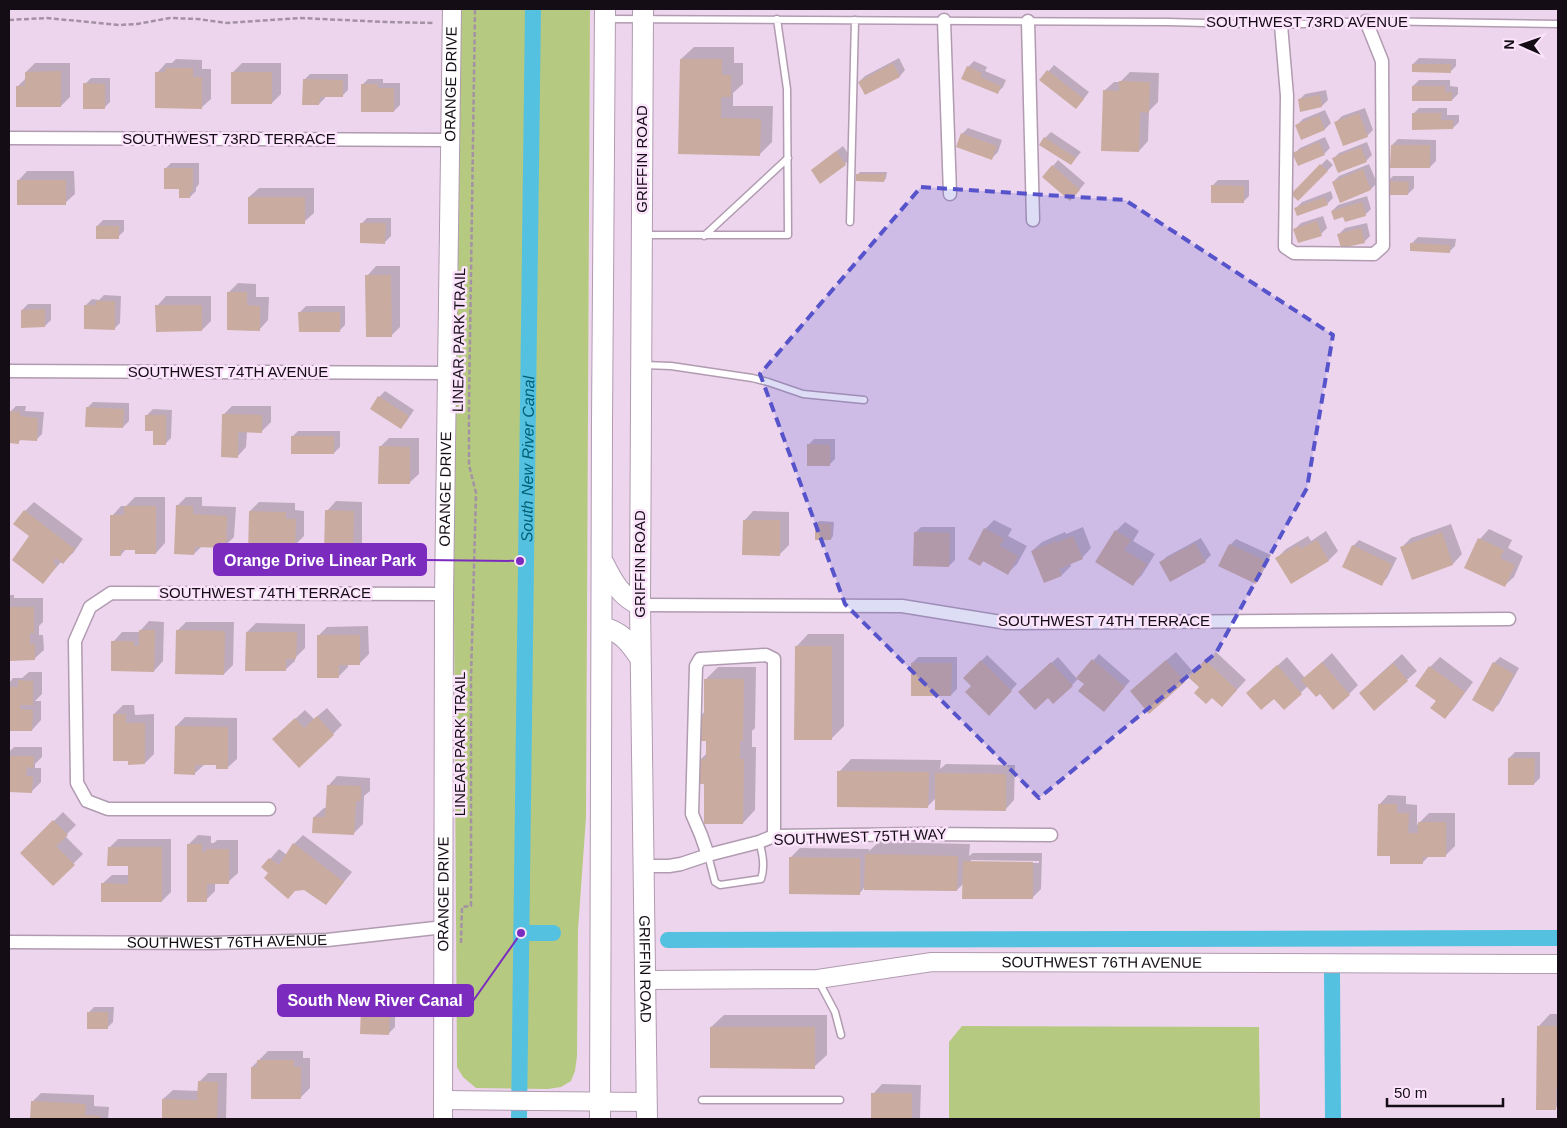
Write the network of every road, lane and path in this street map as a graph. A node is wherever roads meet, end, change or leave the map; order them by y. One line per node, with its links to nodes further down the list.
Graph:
1 (475, 9): 37 (path, LINEAR PARK TRAIL)
2 (605, 14): 3 (lane, SOUTHWEST 73RD AVENUE); 25 (main road)
3 (643, 14): 5 (lane, SOUTHWEST 73RD AVENUE); 19 (main road, GRIFFIN ROAD)
4 (446, 16): 6 (path); 14 (street, ORANGE DRIVE)
5 (778, 19): 7 (lane, SOUTHWEST 73RD AVENUE); 15 (lane)
6 (9, 20)
7 (855, 20): 8 (lane, SOUTHWEST 73RD AVENUE); 18 (lane)
8 (944, 20): 9 (lane, SOUTHWEST 73RD AVENUE); 16 (street)
9 (1028, 21): 12 (lane, SOUTHWEST 73RD AVENUE); 17 (street)
10 (1366, 21): 11 (lane, SOUTHWEST 73RD AVENUE); 12 (lane, SOUTHWEST 73RD AVENUE); 12 (street)
11 (1558, 24)
12 (1282, 25)
13 (9, 138): 14 (street, SOUTHWEST 73RD TERRACE)
14 (449, 140): 23 (street, ORANGE DRIVE)
15 (788, 158): 20 (lane); 20 (lane)
16 (950, 194)
17 (1034, 220)
18 (850, 222)
19 (642, 235): 20 (lane); 21 (main road, GRIFFIN ROAD)
20 (704, 236)
21 (641, 365): 24 (lane); 27 (main road, GRIFFIN ROAD)
22 (9, 371): 23 (street, SOUTHWEST 74TH AVENUE)
23 (447, 373): 26 (street, ORANGE DRIVE)
24 (864, 400)
25 (602, 560): 27 (main road); 29 (main road)
26 (444, 594): 31 (street, SOUTHWEST 74TH TERRACE); 38 (street, ORANGE DRIVE)
27 (640, 605): 28 (street, SOUTHWEST 74TH TERRACE); 30 (main road, GRIFFIN ROAD)
28 (1509, 619)
29 (602, 626): 30 (main road); 47 (main road)
30 (640, 658): 36 (main road, GRIFFIN ROAD)
31 (268, 809)
32 (1051, 835): 33 (street, SOUTHWEST 75TH WAY)
33 (774, 836): 34 (street, SOUTHWEST 75TH WAY); 35 (street)
34 (759, 842): 35 (street, SOUTHWEST 75TH WAY); 35 (lane)
35 (708, 855): 36 (street, SOUTHWEST 75TH WAY)
36 (643, 866): 42 (main road, GRIFFIN ROAD)
37 (466, 906)
38 (444, 927): 39 (street, SOUTHWEST 76TH AVENUE); 44 (street, ORANGE DRIVE)
39 (9, 942)
40 (1558, 964): 41 (street, SOUTHWEST 76TH AVENUE)
41 (818, 979): 42 (street, SOUTHWEST 76TH AVENUE); 43 (lane)
42 (644, 980): 48 (main road, GRIFFIN ROAD)
43 (841, 1034)
44 (444, 1100): 47 (street); 49 (street, ORANGE DRIVE)
45 (702, 1100): 46 (lane)
46 (840, 1100)
47 (600, 1110): 48 (street)
48 (646, 1111)
49 (443, 1119)

